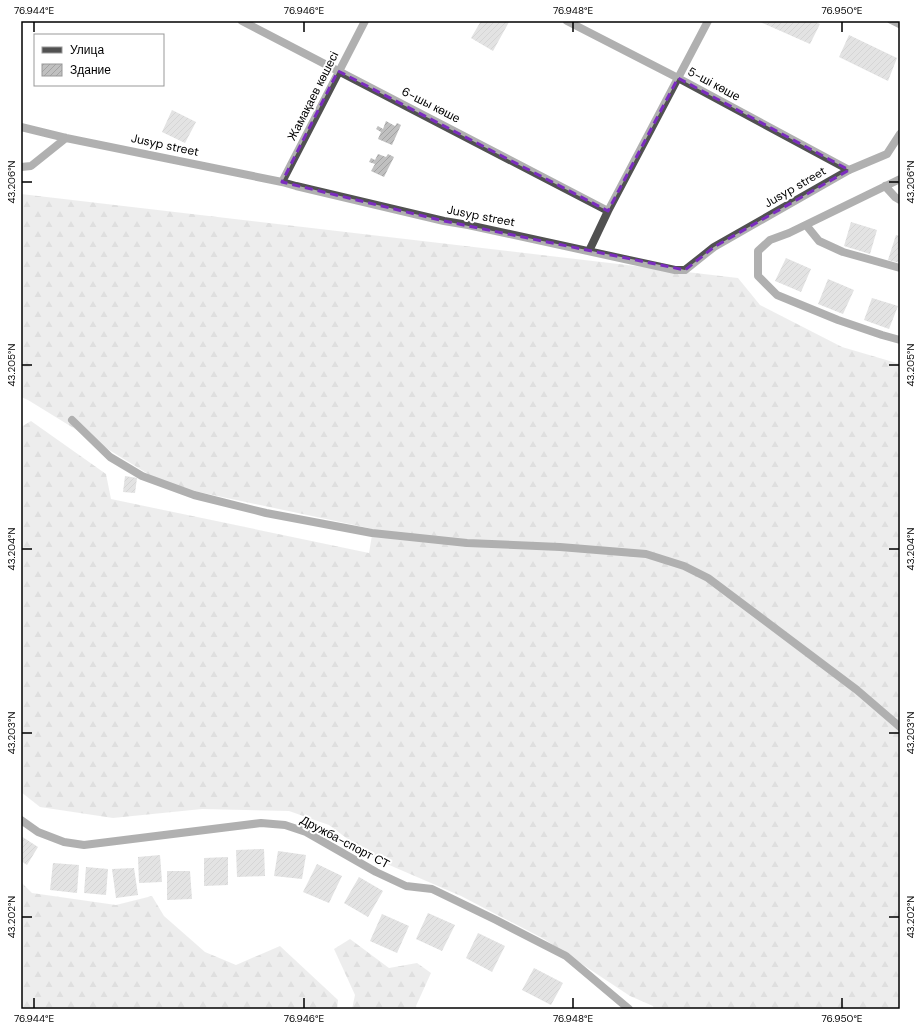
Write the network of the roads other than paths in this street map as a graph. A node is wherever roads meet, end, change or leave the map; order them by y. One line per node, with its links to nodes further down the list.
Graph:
1 (242, 21): 7 (street, 6-шы көше)
2 (365, 21): 7 (street, Жамақаев көшесі)
3 (567, 21): 8 (street, 5-ші көше)
4 (708, 21): 8 (street)
5 (890, 21): 6 (lane)
6 (900, 26)
7 (338, 72): 15 (street, Жамақаев көшесі); 18 (street, 6-шы көше)
8 (678, 78): 13 (street, 5-ші көше); 18 (street)
9 (21, 127): 11 (street, Jusyp street)
10 (900, 134): 13 (street, Jusyp street)
11 (66, 138): 12 (street); 15 (street, Jusyp street)
12 (21, 168)
13 (850, 170): 20 (street, Jusyp street)
14 (900, 179): 16 (street)
15 (282, 182): 20 (street, Jusyp street)
16 (885, 186): 17 (street); 19 (street)
17 (900, 200)
18 (608, 211): 20 (street)
19 (806, 225): 21 (street); 22 (street)
20 (589, 251)
21 (900, 268)
22 (900, 340)
23 (72, 420): 24 (street)
24 (900, 727)
25 (21, 820): 26 (street, Дружба-спорт СТ)
26 (629, 1009)

